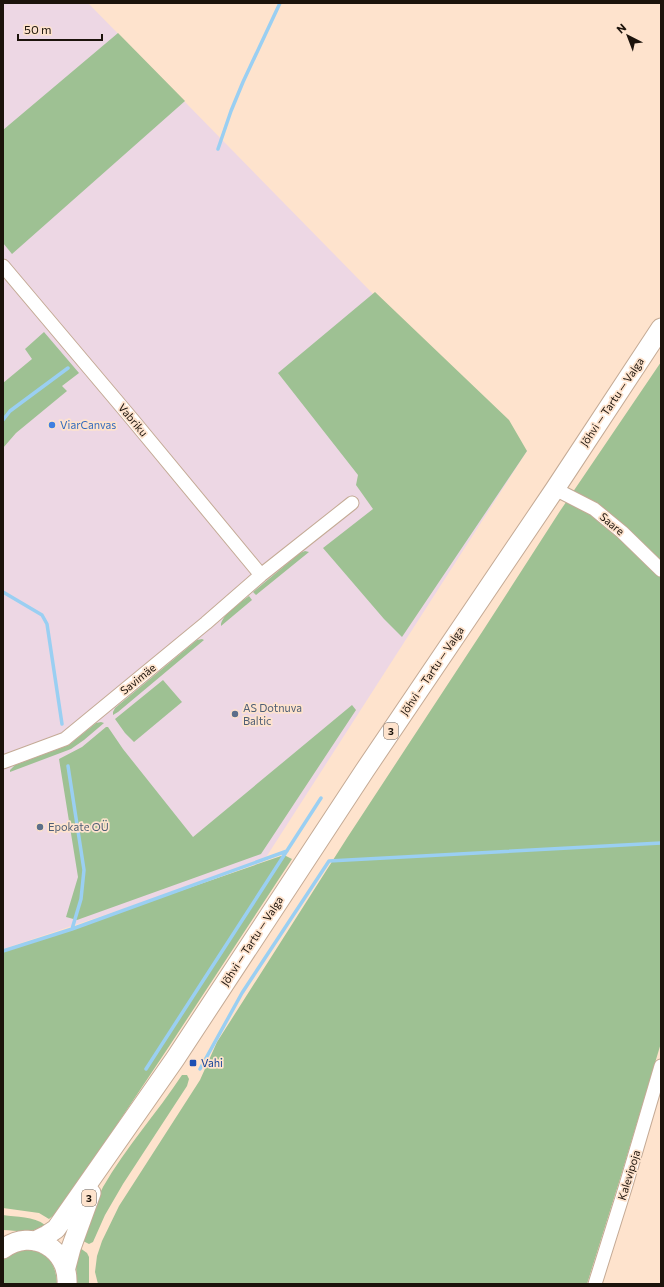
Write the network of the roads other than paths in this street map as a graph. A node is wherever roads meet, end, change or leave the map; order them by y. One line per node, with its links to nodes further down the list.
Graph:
1 (3, 266): 6 (street, Vabriku)
2 (661, 328): 3 (highway, Jõhvi — Tartu — Valga / 3)
3 (555, 489): 5 (street, Saare); 9 (highway, Jõhvi — Tartu — Valga / 3)
4 (352, 502): 6 (street, Savimäe)
5 (661, 570)
6 (261, 575): 7 (street, Savimäe)
7 (3, 762)
8 (661, 1066): 12 (street, Kalevipoja)
9 (124, 1134): 10 (highway, Jõhvi — Tartu — Valga / 3); 11 (highway, Jõhvi — Tartu — Valga / 3)
10 (15, 1242): 11 (highway, Jõhvi — Tartu — Valga / 3)
11 (66, 1275)
12 (595, 1284)

